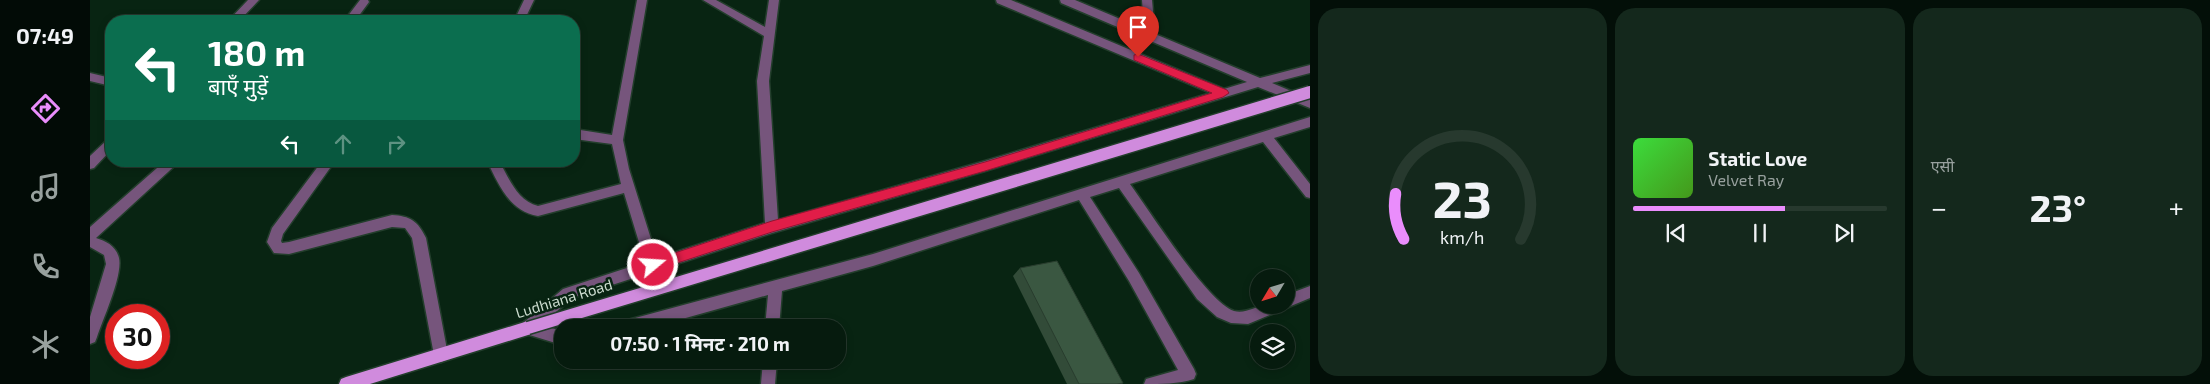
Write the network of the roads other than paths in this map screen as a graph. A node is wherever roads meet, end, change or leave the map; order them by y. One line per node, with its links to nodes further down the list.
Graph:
1 (254, 0): 10 (street)
2 (529, 0): 12 (street)
3 (642, 0): 27 (street)
4 (708, 0): 13 (street)
5 (774, 0): 13 (street)
6 (1001, 0): 20 (street)
7 (1064, 0): 14 (street)
8 (1147, 0): 14 (street)
9 (364, 2): 11 (street)
10 (239, 15)
11 (354, 15)
12 (522, 15)
13 (768, 34): 37 (street)
14 (1150, 36): 18 (street)
15 (1310, 69): 18 (street)
16 (90, 77): 17 (street)
17 (105, 81)
18 (1260, 82): 20 (street); 21 (street)
19 (1310, 92): 47 (main road, Ludhiana Road, bridge)
20 (1223, 93): 37 (street)
21 (1310, 104)
22 (1310, 122): 23 (street)
23 (1295, 127): 24 (street); 26 (street)
24 (1310, 133)
25 (580, 135): 27 (street)
26 (1265, 136): 33 (street); 35 (street)
27 (617, 140): 34 (street)
28 (105, 149): 29 (street)
29 (90, 164)
30 (167, 167): 38 (street)
31 (325, 167): 50 (street)
32 (497, 167): 34 (street)
33 (1121, 181): 36 (street); 44 (street)
34 (629, 187): 40 (street)
35 (1310, 193)
36 (1082, 194): 41 (street); 52 (street)
37 (772, 226): 40 (street)
38 (90, 235)
39 (90, 241): 49 (street)
40 (653, 265): 47 (street)
41 (775, 287): 45 (street); 46 (street)
42 (1310, 292): 43 (street)
43 (1295, 298)
44 (1261, 314)
45 (657, 319)
46 (773, 319)
47 (528, 328): 48 (street); 50 (main road, Ludhiana Road)
48 (554, 336)
49 (90, 337)
50 (441, 355): 53 (main road, Ludhiana Road)
51 (769, 369): 54 (street)
52 (1190, 379): 55 (street)
53 (346, 384)
54 (768, 384)
55 (1152, 384)

